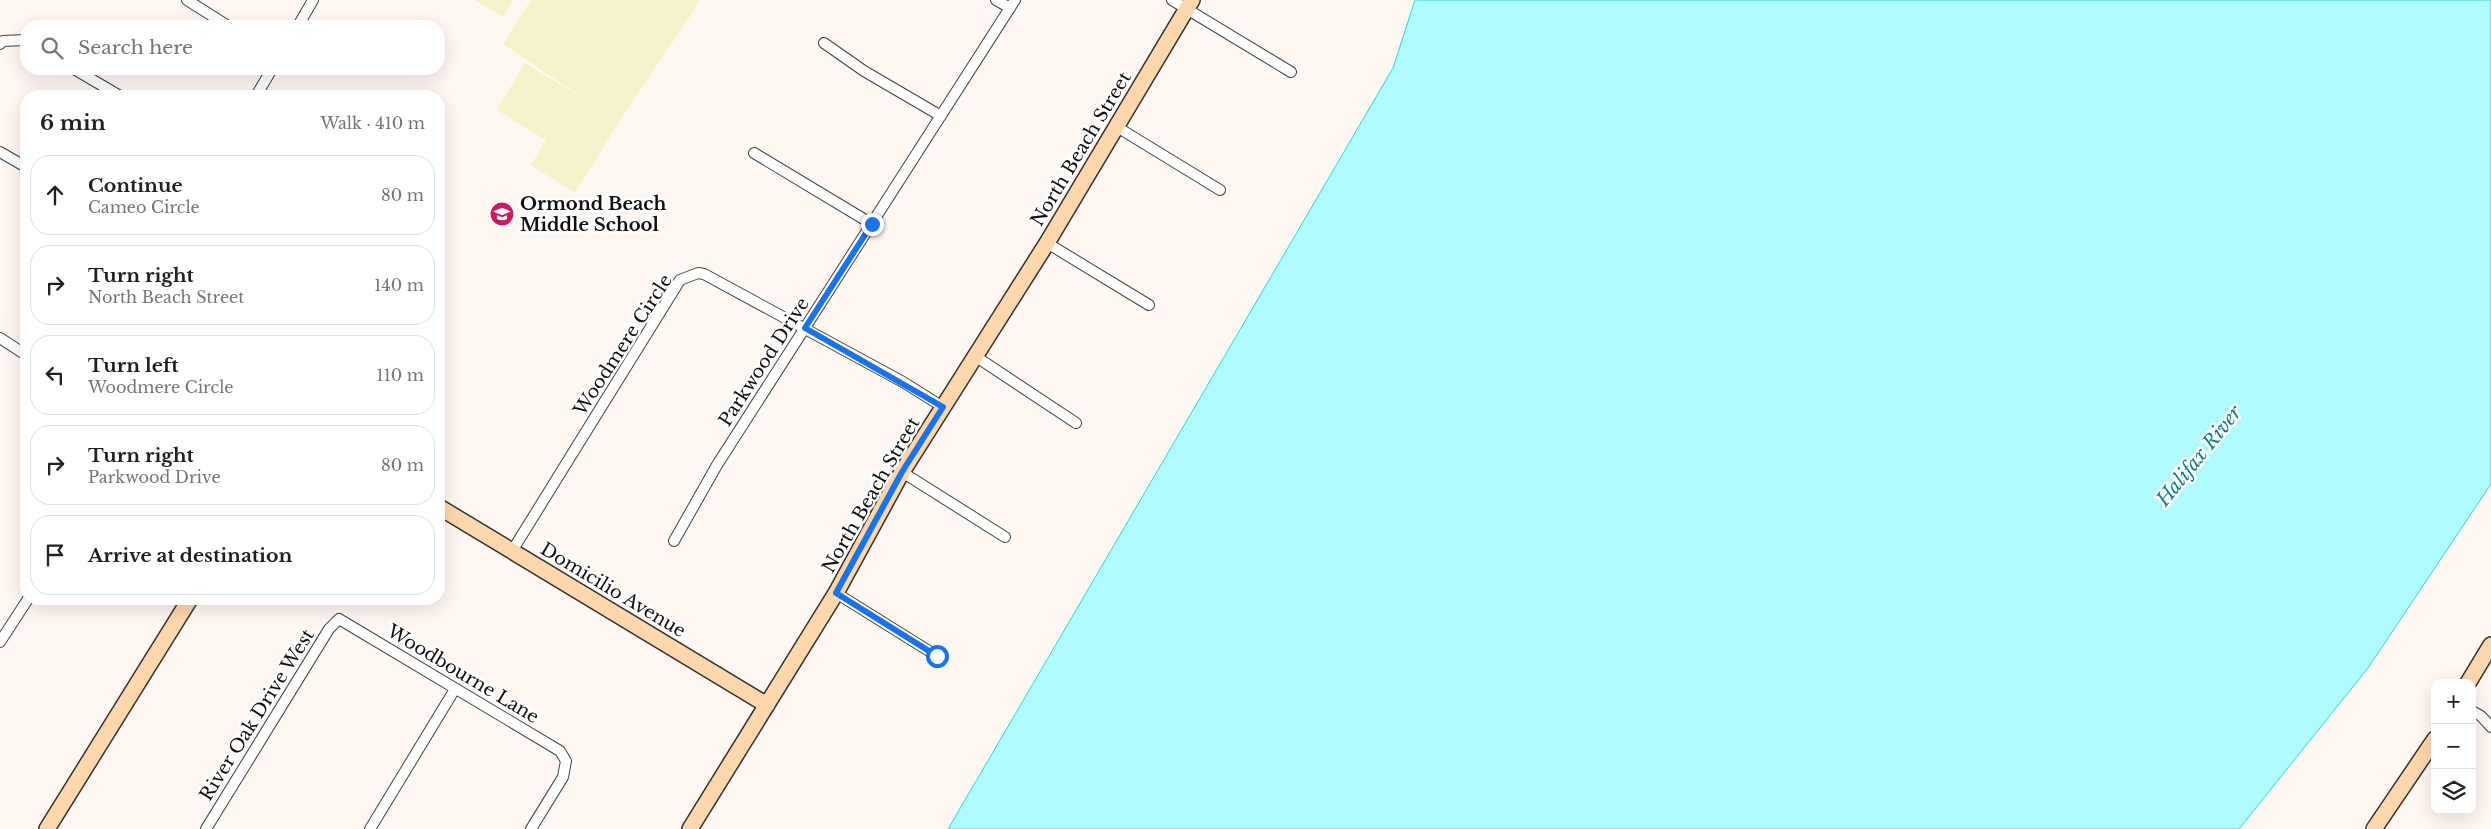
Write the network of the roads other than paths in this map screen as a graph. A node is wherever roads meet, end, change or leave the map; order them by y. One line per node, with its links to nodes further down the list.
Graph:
1 (187, 0): 7 (street)
2 (313, 0): 8 (street)
3 (996, 0): 5 (street)
4 (1172, 0): 6 (street)
5 (1012, 4): 17 (street, Parkwood Drive)
6 (1190, 4): 12 (street); 18 (street, North Beach Street)
7 (219, 20)
8 (301, 20)
9 (20, 40): 11 (street)
10 (824, 43): 17 (street)
11 (0, 44)
12 (1291, 72)
13 (84, 75): 15 (street)
14 (268, 75): 16 (street)
15 (110, 90)
16 (260, 90)
17 (941, 116): 23 (street, Parkwood Drive)
18 (1117, 127): 22 (street); 24 (street, North Beach Street)
19 (0, 152): 21 (street)
20 (754, 153): 23 (street)
21 (20, 164)
22 (1220, 190)
23 (872, 224): 26 (street, Parkwood Drive)
24 (1047, 243): 25 (street); 29 (street, North Beach Street)
25 (1149, 305)
26 (805, 328): 30 (street, Woodmere Circle); 35 (street, Parkwood Drive); 36 (street, Woodmere Circle)
27 (0, 338): 28 (street)
28 (20, 351)
29 (976, 356): 30 (street, North Beach Street); 31 (street)
30 (943, 407): 32 (street, North Beach Street)
31 (1076, 423)
32 (902, 472): 34 (street); 37 (street, North Beach Street)
33 (445, 511): 36 (street, Domicilio Avenue)
34 (1005, 537)
35 (674, 541)
36 (512, 551): 46 (street, Domicilio Avenue)
37 (836, 593): 43 (street); 46 (street, North Beach Street)
38 (24, 605): 41 (street)
39 (186, 605): 50 (street)
40 (339, 619): 45 (street, Woodbourne Lane); 51 (street, River Oak Drive West)
41 (0, 642)
42 (2491, 645): 44 (street)
43 (937, 656)
44 (2470, 679)
45 (455, 689): 52 (street); 53 (street, Woodbourne Lane)
46 (767, 705): 54 (street, North Beach Street)
47 (2476, 713): 48 (street)
48 (2491, 727)
49 (2431, 745): 55 (street)
50 (50, 828)
51 (206, 829)
52 (370, 829)
53 (531, 829)
54 (690, 829)
55 (2374, 829)

